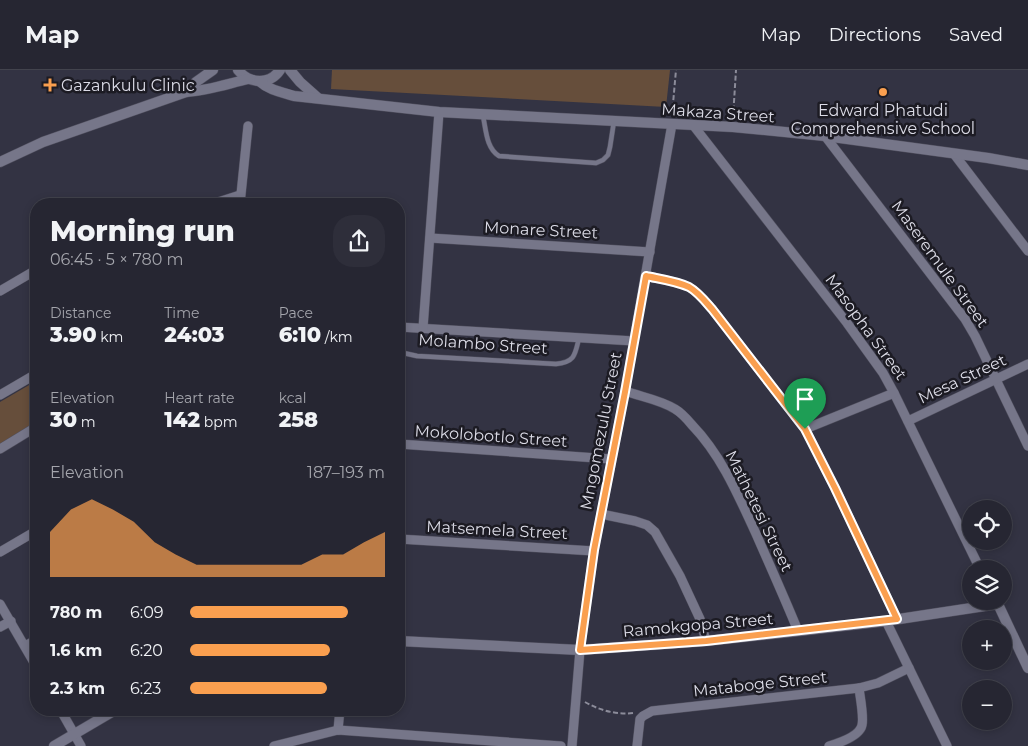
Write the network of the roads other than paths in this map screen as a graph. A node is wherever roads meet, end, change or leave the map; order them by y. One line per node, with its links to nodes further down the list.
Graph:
1 (213, 70): 7 (street)
2 (238, 70): 5 (street)
3 (280, 70): 6 (street)
4 (290, 70): 8 (street)
5 (248, 79): 6 (street, Makaza Street); 7 (street)
6 (259, 81): 8 (street, Makaza Street)
7 (186, 92): 17 (street)
8 (318, 98): 9 (street, Makaza Street)
9 (439, 112): 10 (street, Makaza Street); 20 (street)
10 (483, 114): 11 (street, Makaza Street); 11 (lane)
11 (614, 121): 12 (street, Makaza Street)
12 (672, 124): 13 (street, Makaza Street); 22 (street, Mngomezulu Street)
13 (693, 125): 15 (street, Makaza Street); 35 (street, Masopha Street)
14 (248, 126): 19 (street)
15 (825, 136): 16 (street, Makaza Street); 33 (street, Maseremule Street)
16 (954, 154): 18 (street, Makaza Street); 21 (street)
17 (0, 162)
18 (1028, 165)
19 (240, 198)
20 (430, 238): 22 (street, Monare Street); 27 (street)
21 (1028, 251)
22 (650, 252): 24 (street, Mngomezulu Street)
23 (30, 274): 25 (street)
24 (646, 276): 29 (street, Mngomezulu Street); 38 (street)
25 (0, 291)
26 (405, 327): 27 (street, Molambo Street)
27 (424, 328): 28 (street, Molambo Street)
28 (579, 338): 29 (street, Molambo Street); 30 (lane, Molambo Street)
29 (634, 340): 34 (street, Mngomezulu Street)
30 (405, 353)
31 (1028, 364): 33 (street, Mesa Street)
32 (30, 378): 36 (street)
33 (995, 380): 37 (street, Mesa Street); 41 (street, Maseremule Street)
34 (625, 392): 43 (street, Mngomezulu Street); 56 (street, Mathetesi Street)
35 (894, 393): 37 (street, Masopha Street); 38 (street)
36 (0, 395)
37 (908, 421): 49 (street, Masopha Street)
38 (805, 429): 53 (street)
39 (30, 431): 42 (street)
40 (405, 444): 43 (street, Mokolobotlo Street)
41 (1028, 446)
42 (0, 449)
43 (611, 459): 44 (street, Mngomezulu Street)
44 (601, 514): 47 (street, Mngomezulu Street); 58 (street)
45 (30, 534): 48 (street)
46 (405, 539): 47 (street, Matsemela Street)
47 (594, 550): 61 (street, Mngomezulu Street)
48 (0, 552)
49 (976, 560)
50 (0, 604): 54 (street)
51 (962, 609): 53 (street, Ramokgopa Street)
52 (1000, 610): 64 (street)
53 (892, 620): 56 (street, Ramokgopa Street); 63 (street)
54 (10, 621): 55 (street); 60 (street)
55 (0, 627)
56 (798, 631): 58 (street, Ramokgopa Street)
57 (405, 641): 61 (street, Ramokgopa Street)
58 (706, 641): 61 (street, Ramokgopa Street)
59 (30, 643): 60 (street)
60 (25, 646): 62 (street)
61 (580, 650): 75 (street, Mngomezulu Street)
62 (30, 655)
63 (909, 668): 65 (street, Mataboge Street); 78 (street)
64 (1028, 668)
65 (860, 688): 76 (street, Mataboge Street); 77 (street)
66 (64, 716): 70 (street)
67 (105, 716): 70 (street)
68 (339, 716): 69 (street)
69 (338, 730): 73 (street); 74 (street)
70 (74, 734): 71 (street); 72 (street)
71 (54, 746)
72 (80, 746)
73 (274, 746)
74 (561, 746)
75 (572, 746)
76 (637, 746)
77 (829, 746)
78 (947, 746)

